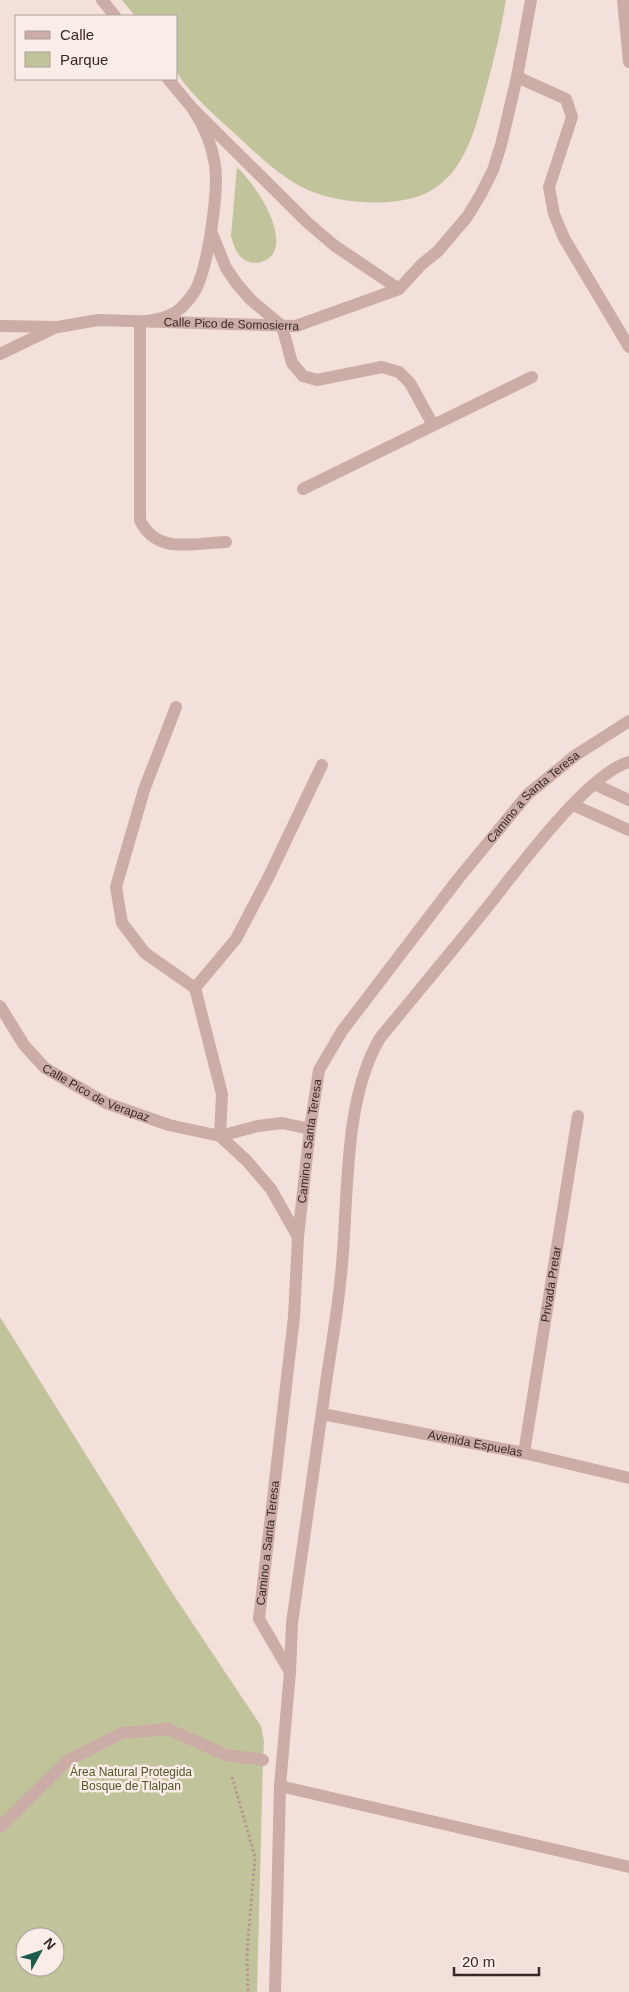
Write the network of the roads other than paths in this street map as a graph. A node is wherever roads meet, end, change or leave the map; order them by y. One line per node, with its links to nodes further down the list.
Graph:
1 (102, 0): 4 (street)
2 (531, 0): 6 (street, Calle Pico de Somosierra)
3 (623, 0): 5 (street)
4 (115, 15)
5 (629, 62)
6 (517, 77): 10 (street, Calle Pico de Somosierra); 15 (street)
7 (169, 80): 8 (street)
8 (193, 109): 9 (street); 10 (street)
9 (210, 231): 11 (street); 14 (street)
10 (399, 289): 14 (street, Calle Pico de Somosierra)
11 (140, 322): 13 (street, Calle Pico de Somosierra); 14 (street, Calle Pico de Somosierra); 20 (street)
12 (0, 326): 13 (street)
13 (58, 326): 16 (street)
14 (282, 326): 18 (street)
15 (629, 347)
16 (0, 354)
17 (532, 377): 18 (street)
18 (433, 425): 19 (street)
19 (303, 489)
20 (226, 542)
21 (176, 708): 29 (street)
22 (629, 721): 32 (street, Camino a Santa Teresa)
23 (629, 762): 25 (street)
24 (322, 765): 29 (street)
25 (594, 784): 26 (street); 27 (street)
26 (629, 800)
27 (573, 805): 28 (street); 35 (street)
28 (629, 830)
29 (196, 988): 33 (street)
30 (0, 1006): 33 (street, Calle Pico de Verapaz)
31 (578, 1116): 36 (street, Privada Pretar)
32 (310, 1130): 33 (street, Calle Pico de Verapaz); 34 (street, Camino a Santa Teresa)
33 (220, 1136): 34 (street)
34 (298, 1238): 38 (street, Camino a Santa Teresa)
35 (322, 1414): 36 (street, Avenida Espuelas); 38 (street)
36 (524, 1453): 37 (street, Avenida Espuelas)
37 (629, 1478)
38 (290, 1672): 40 (street)
39 (263, 1760): 41 (street)
40 (280, 1786): 42 (street); 43 (street)
41 (0, 1827)
42 (629, 1867)
43 (274, 1992)

